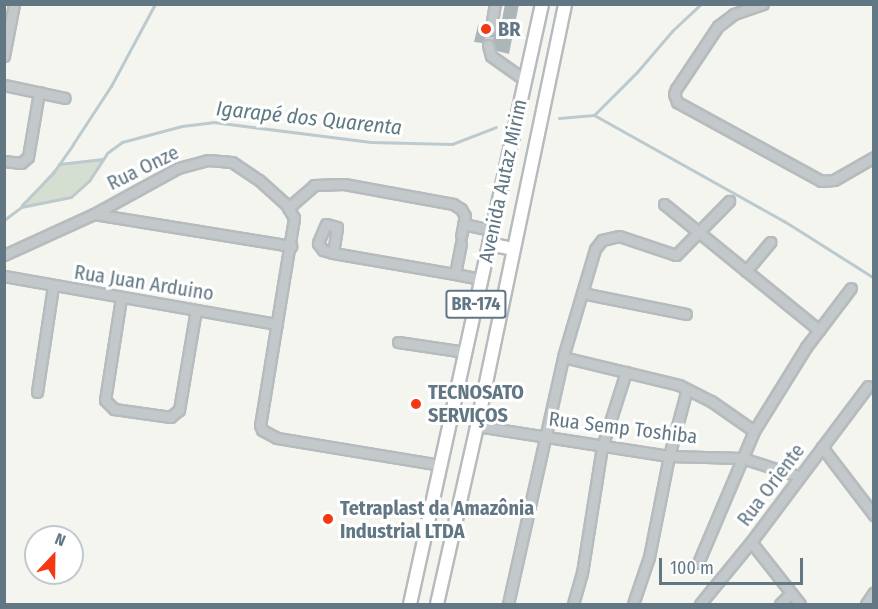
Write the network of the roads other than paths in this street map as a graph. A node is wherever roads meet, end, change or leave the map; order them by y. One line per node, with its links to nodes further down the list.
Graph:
1 (14, 4): 9 (street)
2 (495, 4): 7 (street)
3 (542, 4): 10 (main road, Avenida Autaz Mirim / BR-174)
4 (570, 4): 6 (street)
5 (763, 4): 14 (street)
6 (563, 11): 26 (main road, Avenida Autaz Mirim / BR-174)
7 (491, 28)
8 (488, 45): 10 (street)
9 (4, 56)
10 (525, 80): 21 (main road, Avenida Autaz Mirim / BR-174)
11 (4, 85): 12 (street)
12 (39, 92): 13 (street); 15 (street)
13 (65, 98)
14 (873, 157)
15 (4, 161)
16 (729, 201): 22 (street)
17 (664, 204): 22 (street)
18 (288, 208): 19 (street, Rua Onze); 20 (street); 25 (street)
19 (94, 214): 25 (street); 28 (street, Rua Onze)
20 (463, 224): 21 (street); 30 (street)
21 (492, 230): 24 (main road, Avenida Autaz Mirim / BR-174)
22 (696, 232): 29 (street); 35 (street)
23 (770, 242): 29 (street)
24 (489, 244): 26 (main road); 32 (main road, Avenida Autaz Mirim / BR-174)
25 (291, 246): 39 (street)
26 (512, 249): 48 (main road, Avenida Autaz Mirim / BR-174)
27 (333, 253): 30 (street)
28 (4, 255)
29 (746, 271): 40 (street)
30 (455, 274): 32 (street)
31 (4, 276): 33 (street, Rua Juan Arduino)
32 (481, 279): 42 (main road, Avenida Autaz Mirim / BR-174)
33 (53, 286): 36 (street, Rua Juan Arduino); 47 (street)
34 (851, 288): 40 (street)
35 (582, 293): 38 (street); 43 (street)
36 (121, 298): 37 (street, Rua Juan Arduino); 37 (street)
37 (196, 310): 39 (street, Rua Juan Arduino)
38 (686, 314)
39 (277, 324): 55 (street)
40 (819, 330): 49 (street)
41 (398, 342): 42 (street)
42 (465, 352): 55 (main road, Avenida Autaz Mirim / BR-174)
43 (563, 357): 44 (street); 50 (street)
44 (626, 372): 46 (street); 51 (street)
45 (868, 386): 52 (street, Rua Oriente)
46 (687, 389): 49 (street); 53 (street)
47 (37, 392)
48 (477, 426): 50 (street, Rua Semp Toshiba); 63 (main road, Avenida Autaz Mirim / BR-174)
49 (754, 431): 54 (street)
50 (543, 437): 51 (street, Rua Semp Toshiba); 64 (street)
51 (602, 447): 53 (street, Rua Semp Toshiba); 65 (street)
52 (822, 447): 56 (street, Rua Oriente); 57 (street)
53 (669, 456): 54 (street, Rua Semp Toshiba); 66 (street)
54 (742, 458): 56 (street, Rua Semp Toshiba); 59 (street)
55 (440, 465): 62 (main road, Avenida Autaz Mirim / BR-174)
56 (798, 476): 58 (street, Rua Oriente)
57 (873, 514)
58 (751, 542): 61 (street); 67 (street, Rua Oriente)
59 (698, 563)
60 (873, 592): 70 (street)
61 (790, 594): 68 (street); 69 (street)
62 (410, 604)
63 (437, 604)
64 (508, 604)
65 (573, 604)
66 (633, 604)
67 (700, 604)
68 (780, 604)
69 (800, 604)
70 (866, 604)

